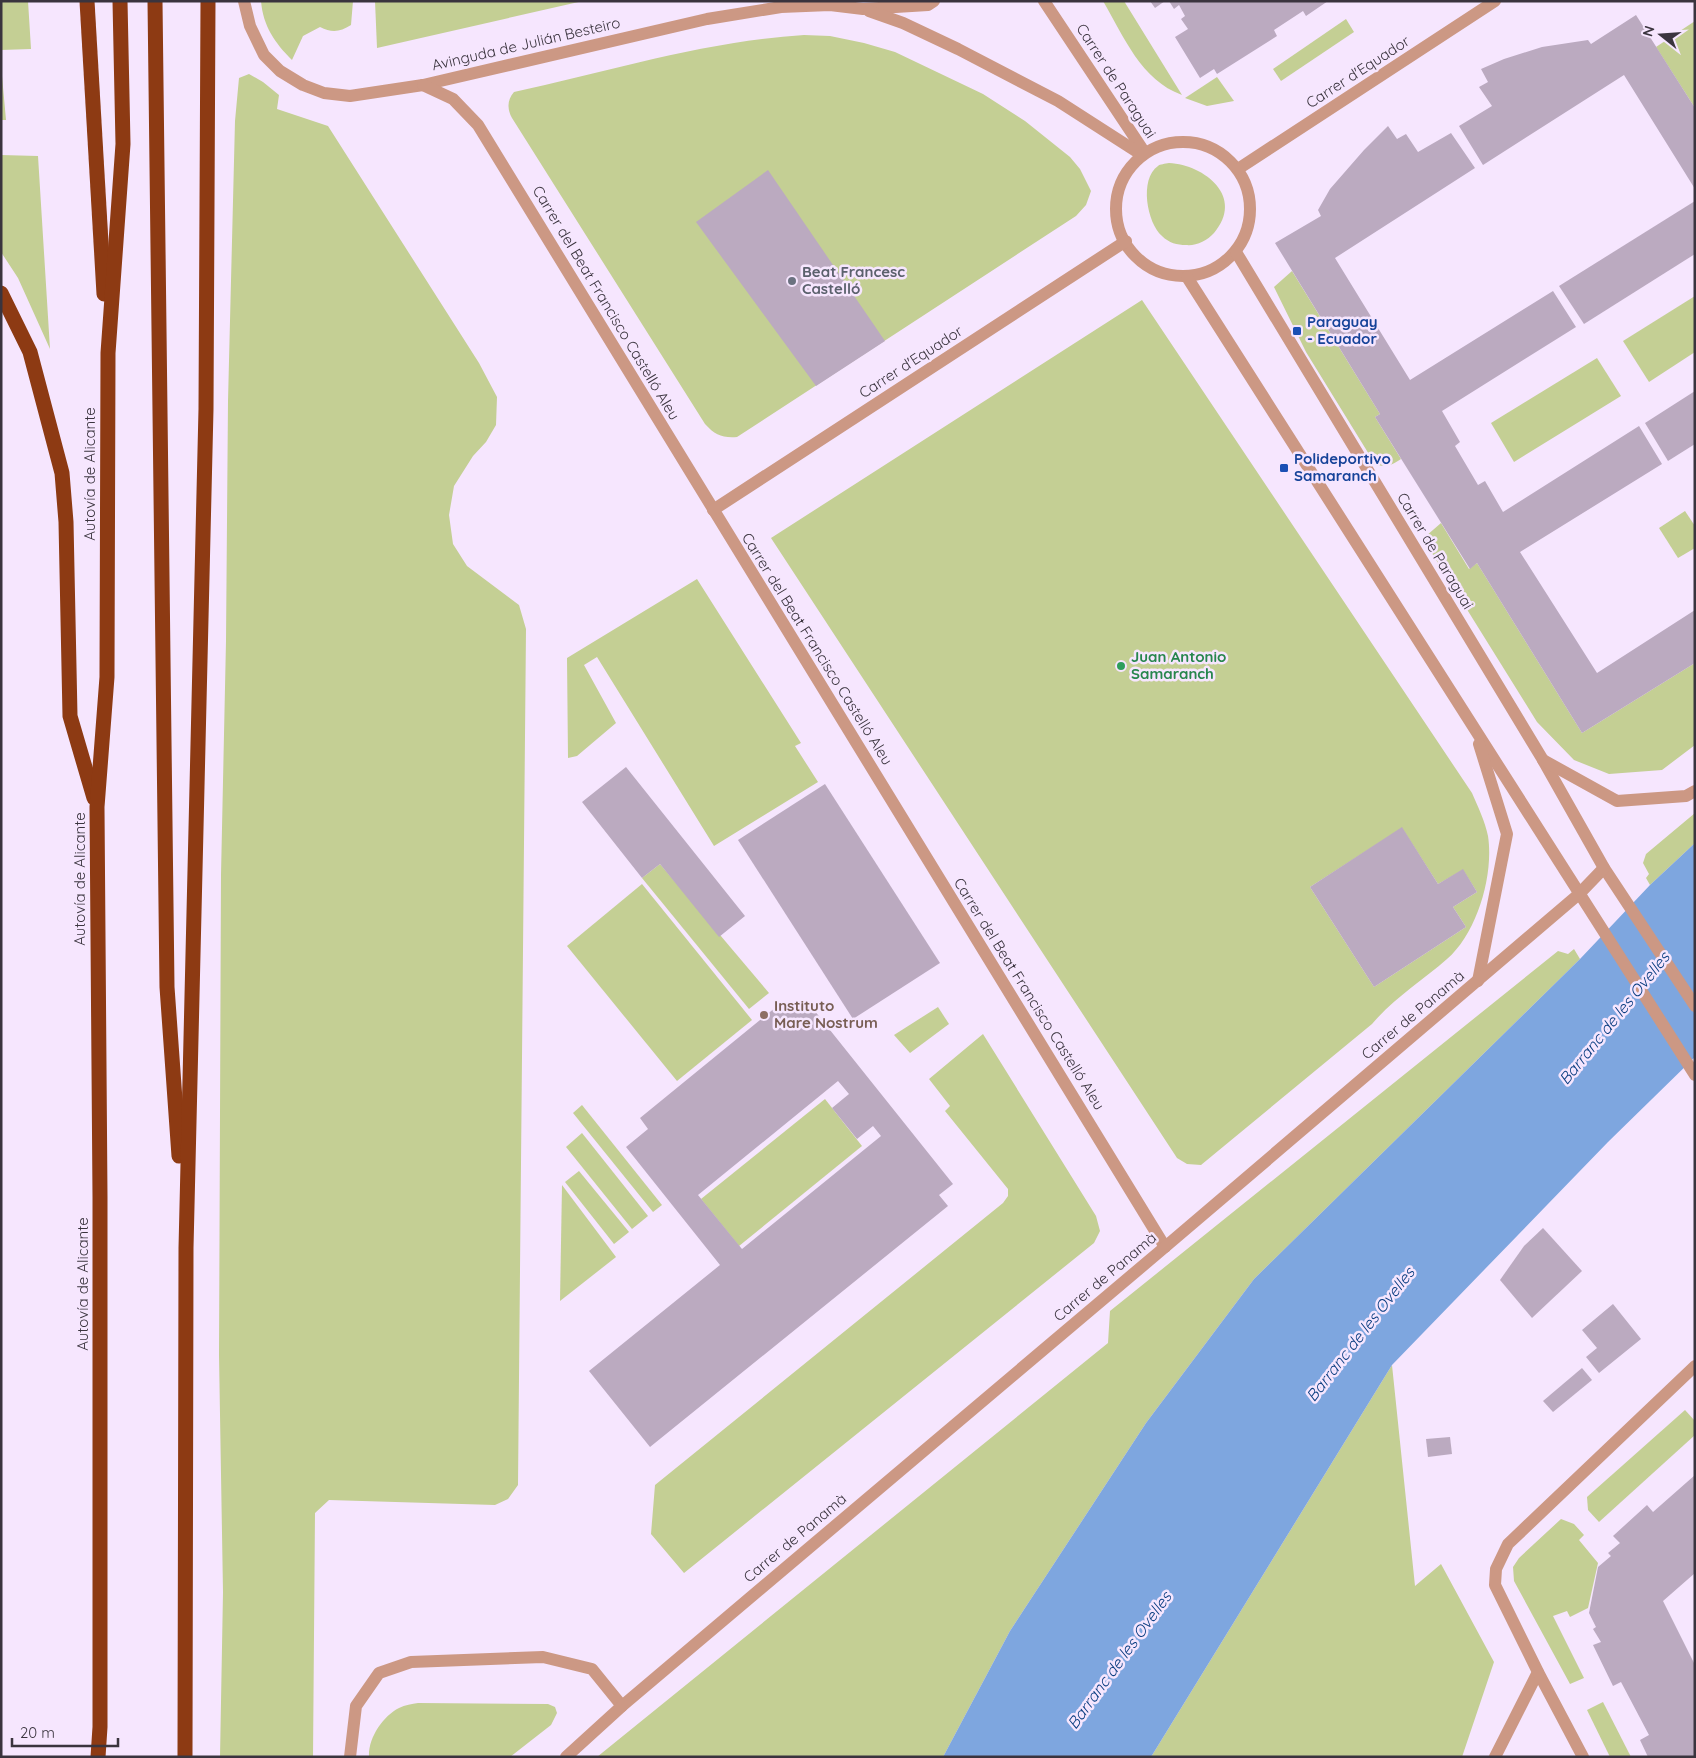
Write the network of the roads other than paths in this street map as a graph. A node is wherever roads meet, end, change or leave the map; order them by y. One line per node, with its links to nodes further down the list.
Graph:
1 (88, 1): 17 (highway)
2 (120, 1): 17 (highway, Autovía de Alicante)
3 (155, 1): 28 (highway)
4 (208, 1): 28 (highway)
5 (244, 1): 10 (street, Avinguda de Julián Besteiro)
6 (934, 1): 9 (street, Avinguda de Julián Besteiro)
7 (1044, 1): 11 (street, Carrer de Paraguai)
8 (1495, 1): 12 (street, Carrer d'Equador)
9 (863, 8): 10 (street, Avinguda de Julián Besteiro); 11 (street, Avinguda de Julián Besteiro)
10 (423, 85): 18 (street, Carrer del Beat Francisco Castelló Aleu)
11 (1143, 154): 12 (street); 13 (street)
12 (1238, 169): 14 (street)
13 (1126, 241): 15 (street); 18 (street, Carrer d'Equador)
14 (1236, 252): 15 (street); 20 (street, Carrer de Paraguai)
15 (1187, 277): 19 (street)
16 (1, 293): 22 (highway)
17 (108, 353): 22 (highway, Autovía de Alicante)
18 (713, 510): 29 (street, Carrer del Beat Francisco Castelló Aleu)
19 (1474, 727): 24 (street); 25 (street)
20 (1543, 760): 21 (street); 23 (street, Carrer de Paraguai)
21 (1695, 791)
22 (97, 807): 33 (highway, Autovía de Alicante)
23 (1604, 868): 24 (street, Carrer de Panamà); 26 (street, Carrer de Paraguai)
24 (1579, 894): 25 (street, Carrer de Panamà); 27 (street)
25 (1478, 981): 29 (street, Carrer de Panamà)
26 (1695, 1006)
27 (1695, 1075)
28 (186, 1248): 34 (highway)
29 (1165, 1248): 32 (street, Carrer de Panamà)
30 (1695, 1366): 31 (street)
31 (1538, 1672): 37 (street); 38 (street)
32 (622, 1706): 35 (street); 36 (street, Carrer de Panamà)
33 (98, 1757)
34 (185, 1757)
35 (350, 1757)
36 (566, 1757)
37 (1496, 1757)
38 (1582, 1757)

